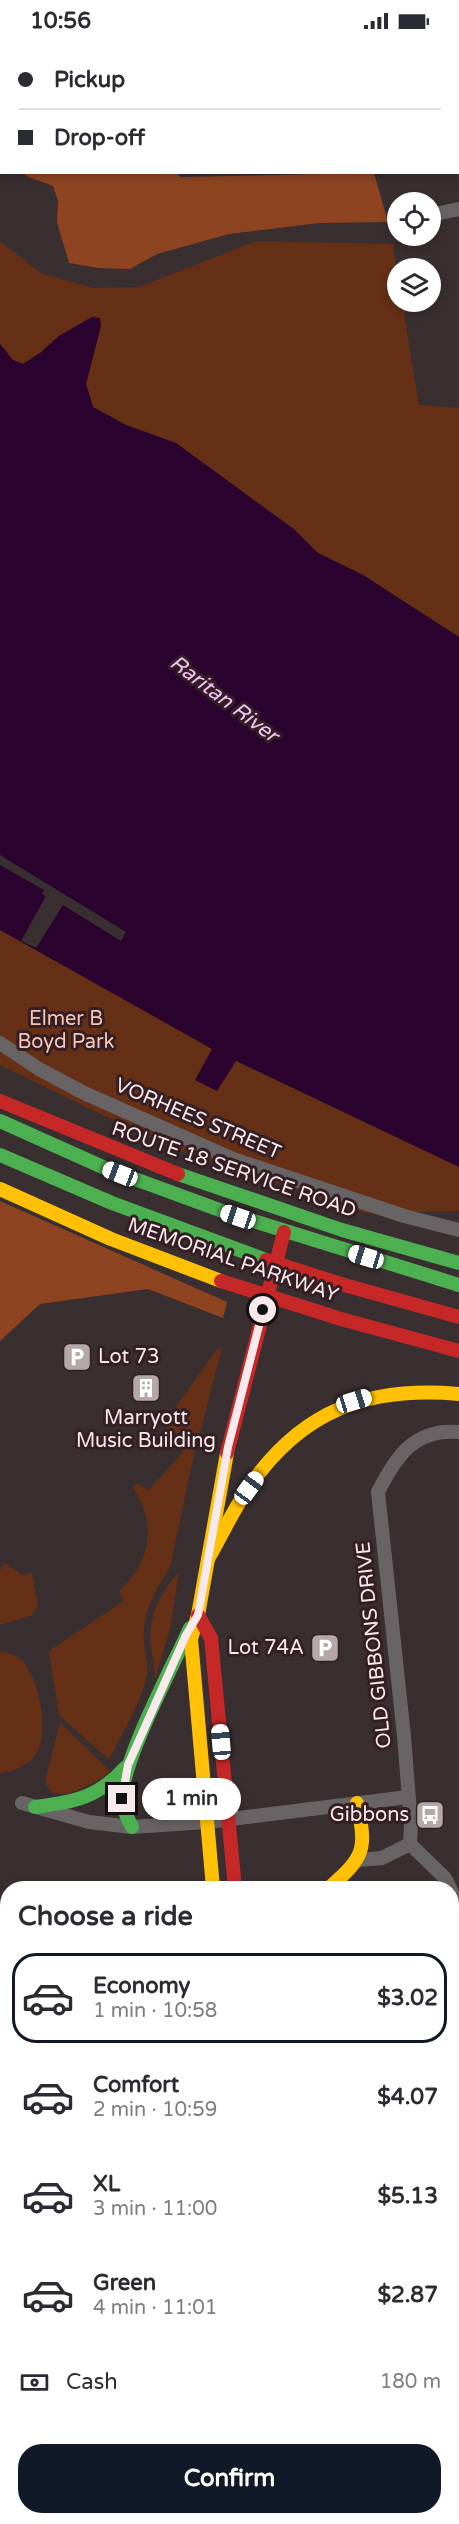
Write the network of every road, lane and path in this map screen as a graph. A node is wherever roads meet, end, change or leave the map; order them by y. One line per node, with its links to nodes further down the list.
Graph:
1 (459, 209): 2 (street)
2 (441, 213)
3 (0, 1043): 10 (street, VORHEES STREET)
4 (0, 1101): 12 (main road, ROUTE 18 SERVICE ROAD)
5 (0, 1121): 11 (main road)
6 (0, 1155): 14 (main road, MEMORIAL PARKWAY)
7 (0, 1189): 9 (main road, MEMORIAL PARKWAY)
8 (0, 1195): 9 (main road)
9 (43, 1210): 15 (main road, MEMORIAL PARKWAY)
10 (459, 1230)
11 (282, 1236): 13 (main road); 18 (main road)
12 (459, 1263)
13 (459, 1285)
14 (459, 1317)
15 (459, 1351)
16 (459, 1394): 18 (main road)
17 (459, 1432): 21 (street, OLD GIBBONS DRIVE)
18 (208, 1559): 19 (main road)
19 (198, 1615): 20 (main road); 24 (main road); 25 (main road)
20 (128, 1765): 23 (main road); 26 (main road)
21 (408, 1797): 22 (street); 27 (street, OLD GIBBONS DRIVE)
22 (357, 1803): 24 (street); 28 (main road)
23 (29, 1805): 26 (street)
24 (227, 1820): 25 (street); 30 (main road)
25 (207, 1822): 26 (street); 29 (main road)
26 (132, 1827)
27 (410, 1844): 28 (street); 32 (street)
28 (359, 1860): 31 (main road)
29 (212, 1881)
30 (234, 1881)
31 (336, 1881)
32 (446, 1881)

